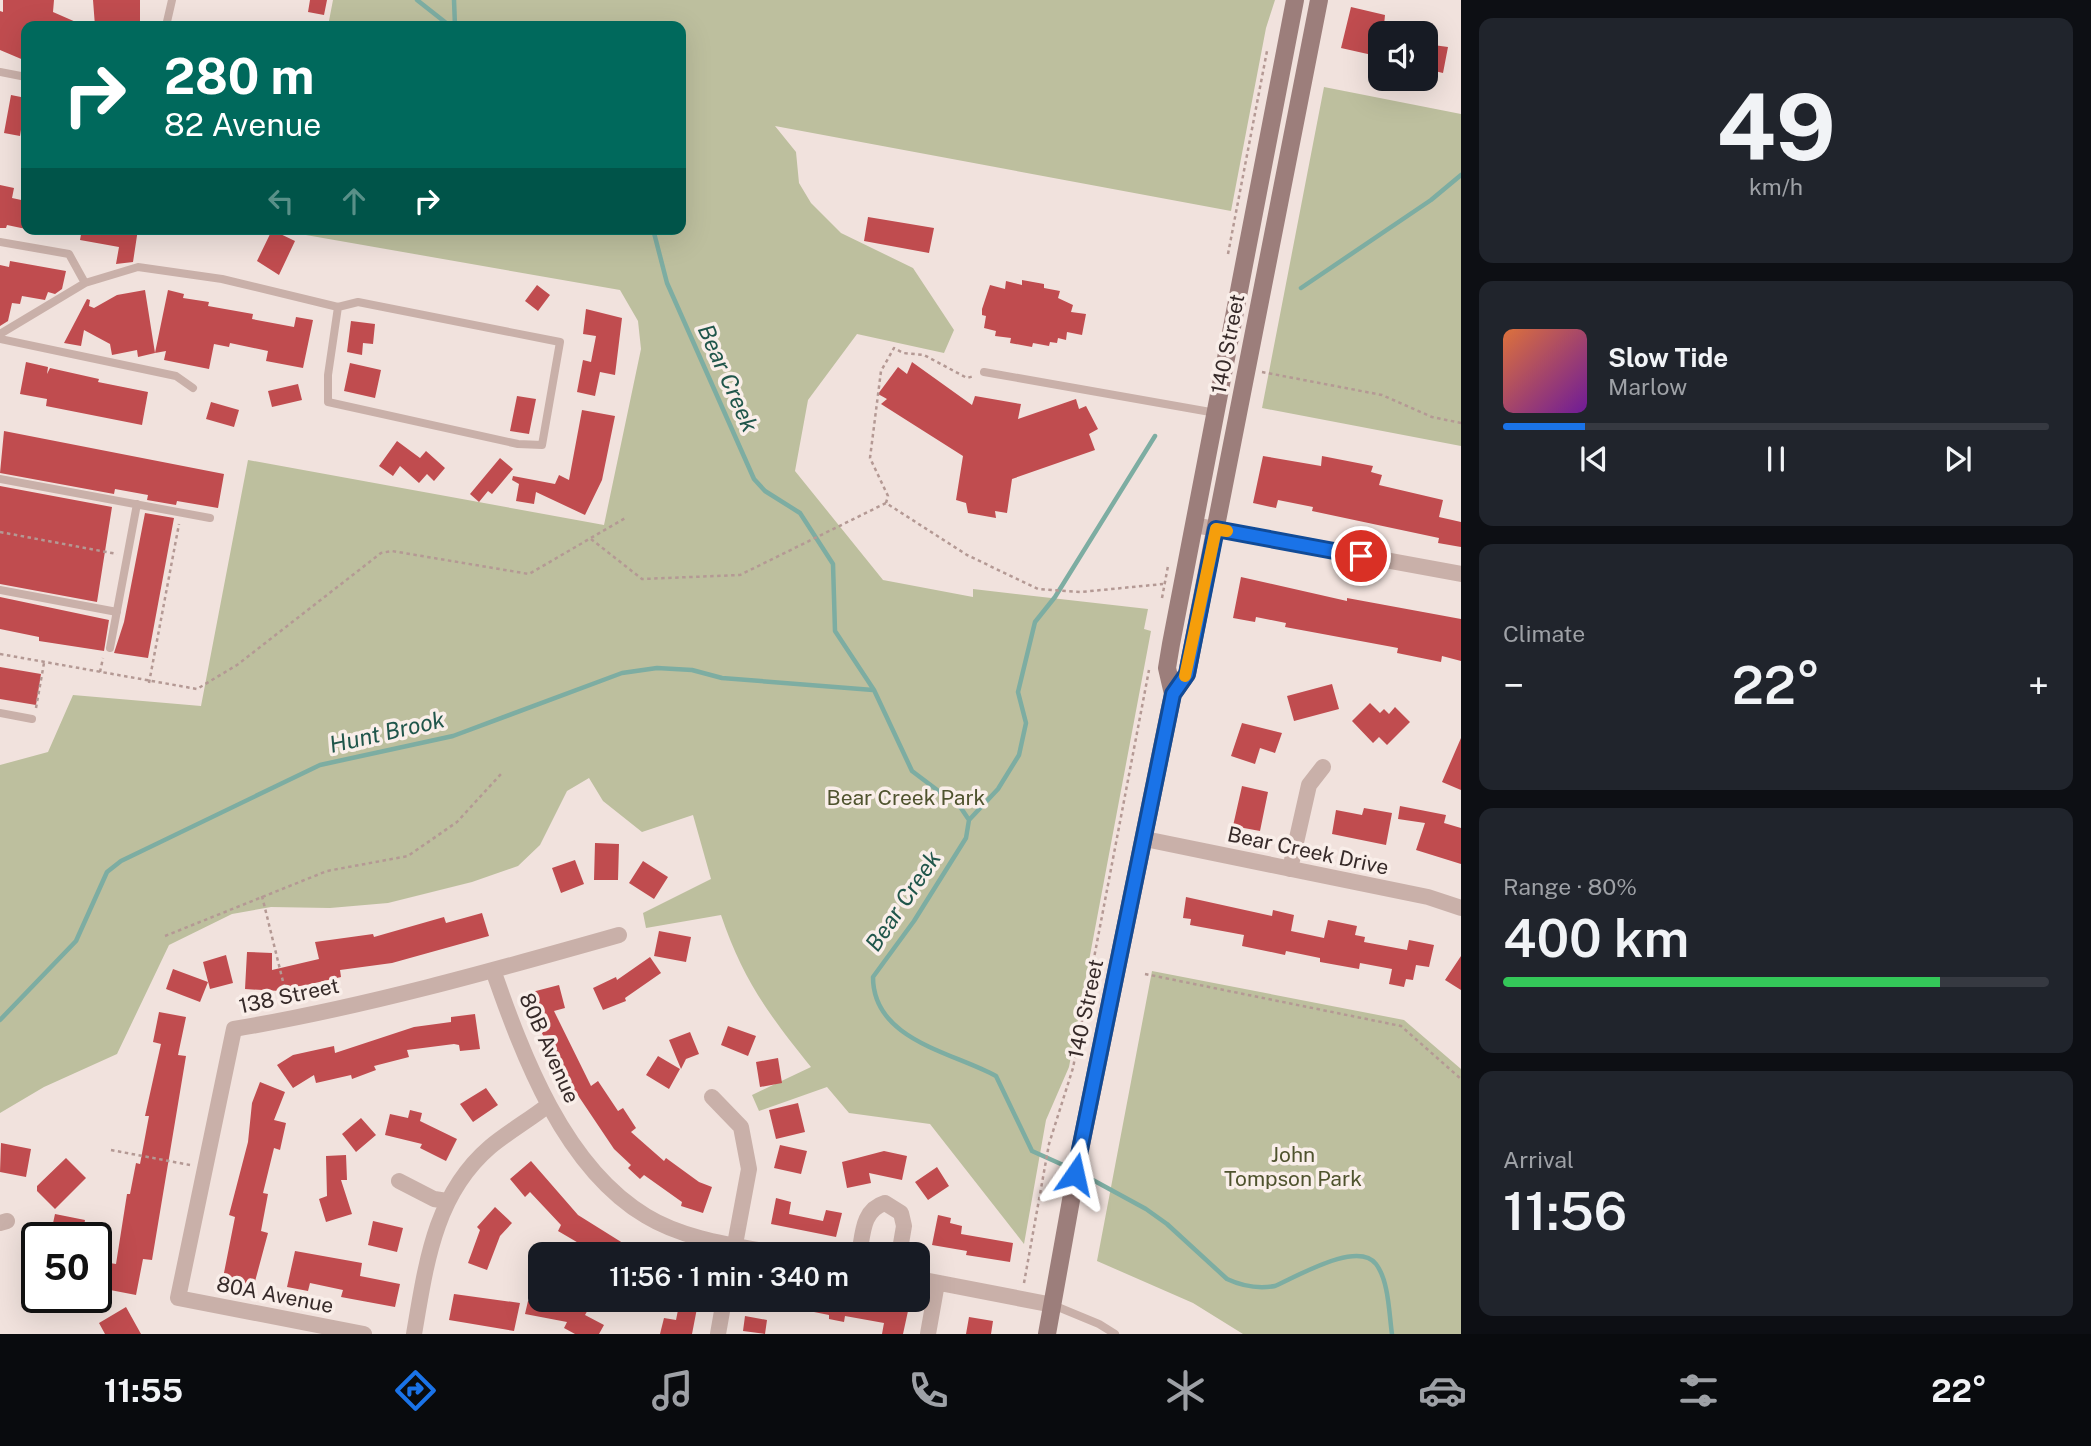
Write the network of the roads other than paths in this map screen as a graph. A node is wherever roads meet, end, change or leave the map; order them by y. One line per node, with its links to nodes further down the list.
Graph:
1 (172, 0): 4 (lane)
2 (1295, 0): 13 (main road, 140 Street)
3 (1319, 0): 18 (main road, 140 Street)
4 (167, 21)
5 (0, 72): 6 (lane)
6 (21, 76)
7 (0, 242): 8 (lane)
8 (85, 283): 9 (lane); 10 (lane)
9 (338, 307): 9 (lane)
10 (0, 336): 12 (lane)
11 (984, 372): 13 (lane)
12 (193, 388)
13 (1216, 413): 17 (main road, 140 Street)
14 (0, 479): 15 (lane)
15 (137, 504): 16 (lane); 21 (lane)
16 (210, 518)
17 (1194, 525): 18 (street); 23 (main road, 140 Street)
18 (1216, 529): 19 (street); 23 (main road, 140 Street)
19 (1461, 574)
20 (0, 590): 21 (lane)
21 (117, 612): 22 (lane)
22 (107, 649)
23 (1173, 694): 27 (main road, 140 Street)
24 (0, 713): 25 (lane)
25 (34, 715)
26 (1323, 767): 28 (street)
27 (1145, 839): 28 (street, Bear Creek Drive); 43 (main road, 140 Street)
28 (1290, 869): 29 (street, Bear Creek Drive)
29 (1461, 908)
30 (619, 935): 31 (street, 138 Street)
31 (493, 970): 33 (street, 80B Avenue); 42 (street, 138 Street)
32 (712, 1097): 37 (street)
33 (547, 1105): 35 (street); 36 (street, 80B Avenue)
34 (399, 1181): 35 (street)
35 (447, 1201): 46 (street)
36 (712, 1242)
37 (736, 1242)
38 (861, 1242): 39 (street)
39 (901, 1242)
40 (930, 1281): 41 (street)
41 (937, 1283): 43 (street); 48 (street)
42 (178, 1298): 45 (street, 80A Avenue)
43 (1053, 1305): 49 (main road, 140 Street); 50 (lane)
44 (722, 1312): 47 (street)
45 (364, 1334)
46 (414, 1334)
47 (718, 1334)
48 (928, 1334)
49 (1047, 1334)
50 (1115, 1334)

